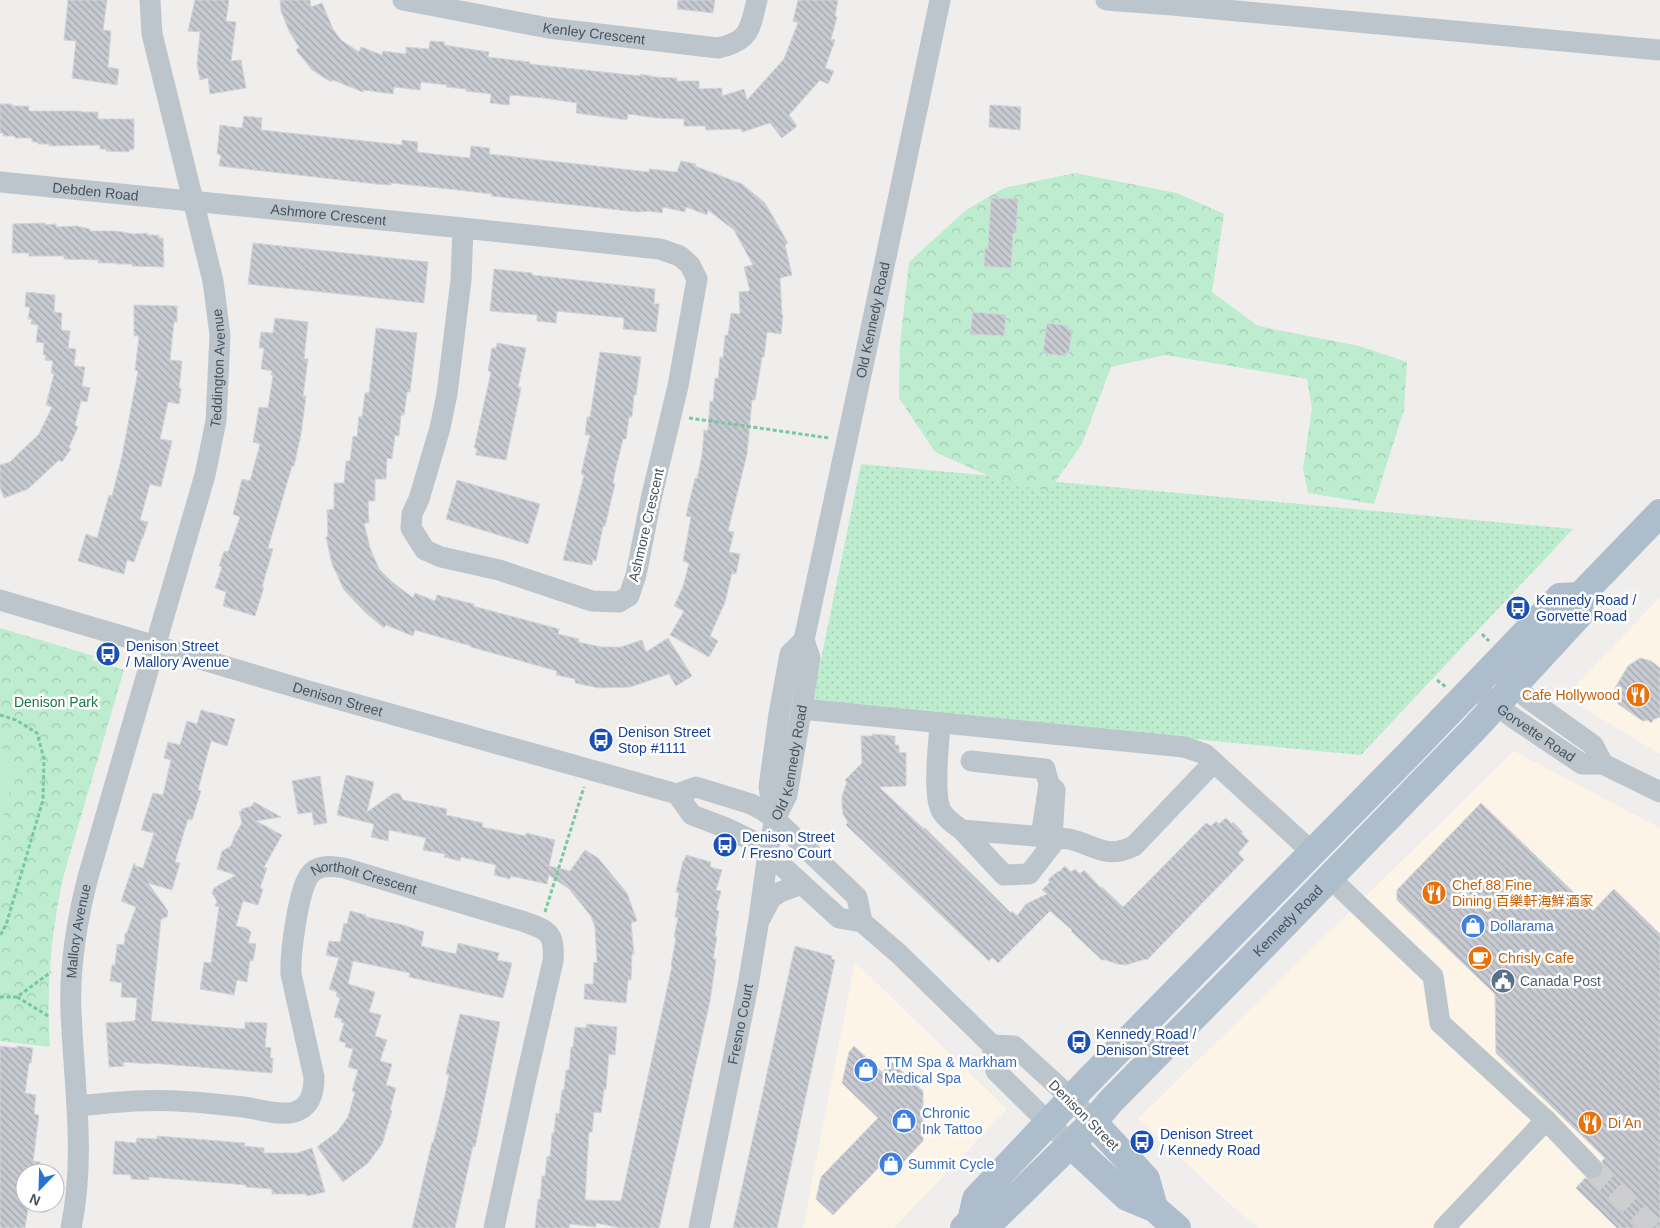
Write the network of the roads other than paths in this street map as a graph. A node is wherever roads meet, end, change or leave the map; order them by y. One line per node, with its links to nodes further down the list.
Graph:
1 (150, 0): 8 (street, Teddington Avenue)
2 (403, 0): 3 (street, Kenley Crescent)
3 (757, 0)
4 (940, 0): 13 (street, Old Kennedy Road)
5 (1106, 0): 6 (street)
6 (1660, 50)
7 (0, 182): 8 (street, Debden Road)
8 (192, 201): 9 (street, Ashmore Crescent); 14 (street, Teddington Avenue)
9 (463, 228): 9 (street, Ashmore Crescent)
10 (1655, 525): 11 (main road)
11 (1580, 596): 15 (main road, Kennedy Road); 17 (main road, Kennedy Road)
12 (0, 600): 14 (street, Denison Street)
13 (804, 640): 18 (street, Old Kennedy Road); 24 (street, Old Kennedy Road)
14 (156, 645): 23 (street, Denison Street); 35 (street, Mallory Avenue)
15 (1492, 668): 16 (main road, Kennedy Road); 17 (street, Gorvette Road)
16 (1473, 687): 17 (street, Gorvette Road); 27 (main road, Kennedy Road)
17 (1505, 696): 22 (street, Gorvette Road); 29 (main road, Kennedy Road)
18 (801, 709): 19 (street); 24 (street, Old Kennedy Road)
19 (940, 723): 21 (street); 25 (street)
20 (971, 761): 26 (street)
21 (1214, 762): 26 (street); 27 (street)
22 (1660, 792)
23 (677, 794): 24 (street, Denison Street); 28 (street)
24 (775, 820): 28 (street, Fresno Court); 32 (street, Denison Street)
25 (962, 830): 26 (street); 26 (street)
26 (1050, 838)
27 (1312, 852): 34 (main road, Kennedy Road)
28 (768, 853): 30 (street); 31 (street, Fresno Court)
29 (1330, 877): 36 (street); 37 (main road, Kennedy Road)
30 (802, 884): 31 (street); 32 (street)
31 (759, 919): 45 (street, Fresno Court)
32 (862, 922): 33 (street)
33 (992, 1045): 34 (street, Denison Street); 38 (street, Denison Street)
34 (1072, 1100): 37 (street, Denison Street); 38 (main road, Kennedy Road)
35 (78, 1106): 43 (street, Mallory Avenue); 44 (street, Northolt Crescent)
36 (1546, 1120): 40 (street); 47 (street)
37 (1093, 1122): 39 (main road, Kennedy Road); 41 (main road, Denison Street)
38 (1050, 1123): 39 (street, Denison Street); 42 (main road, Kennedy Road)
39 (1070, 1144): 41 (main road, Denison Street); 42 (main road, Kennedy Road)
40 (1592, 1168)
41 (1154, 1208): 46 (main road, Denison Street)
42 (968, 1224)
43 (71, 1228)
44 (494, 1228)
45 (699, 1228)
46 (1177, 1228)
47 (1444, 1228)

